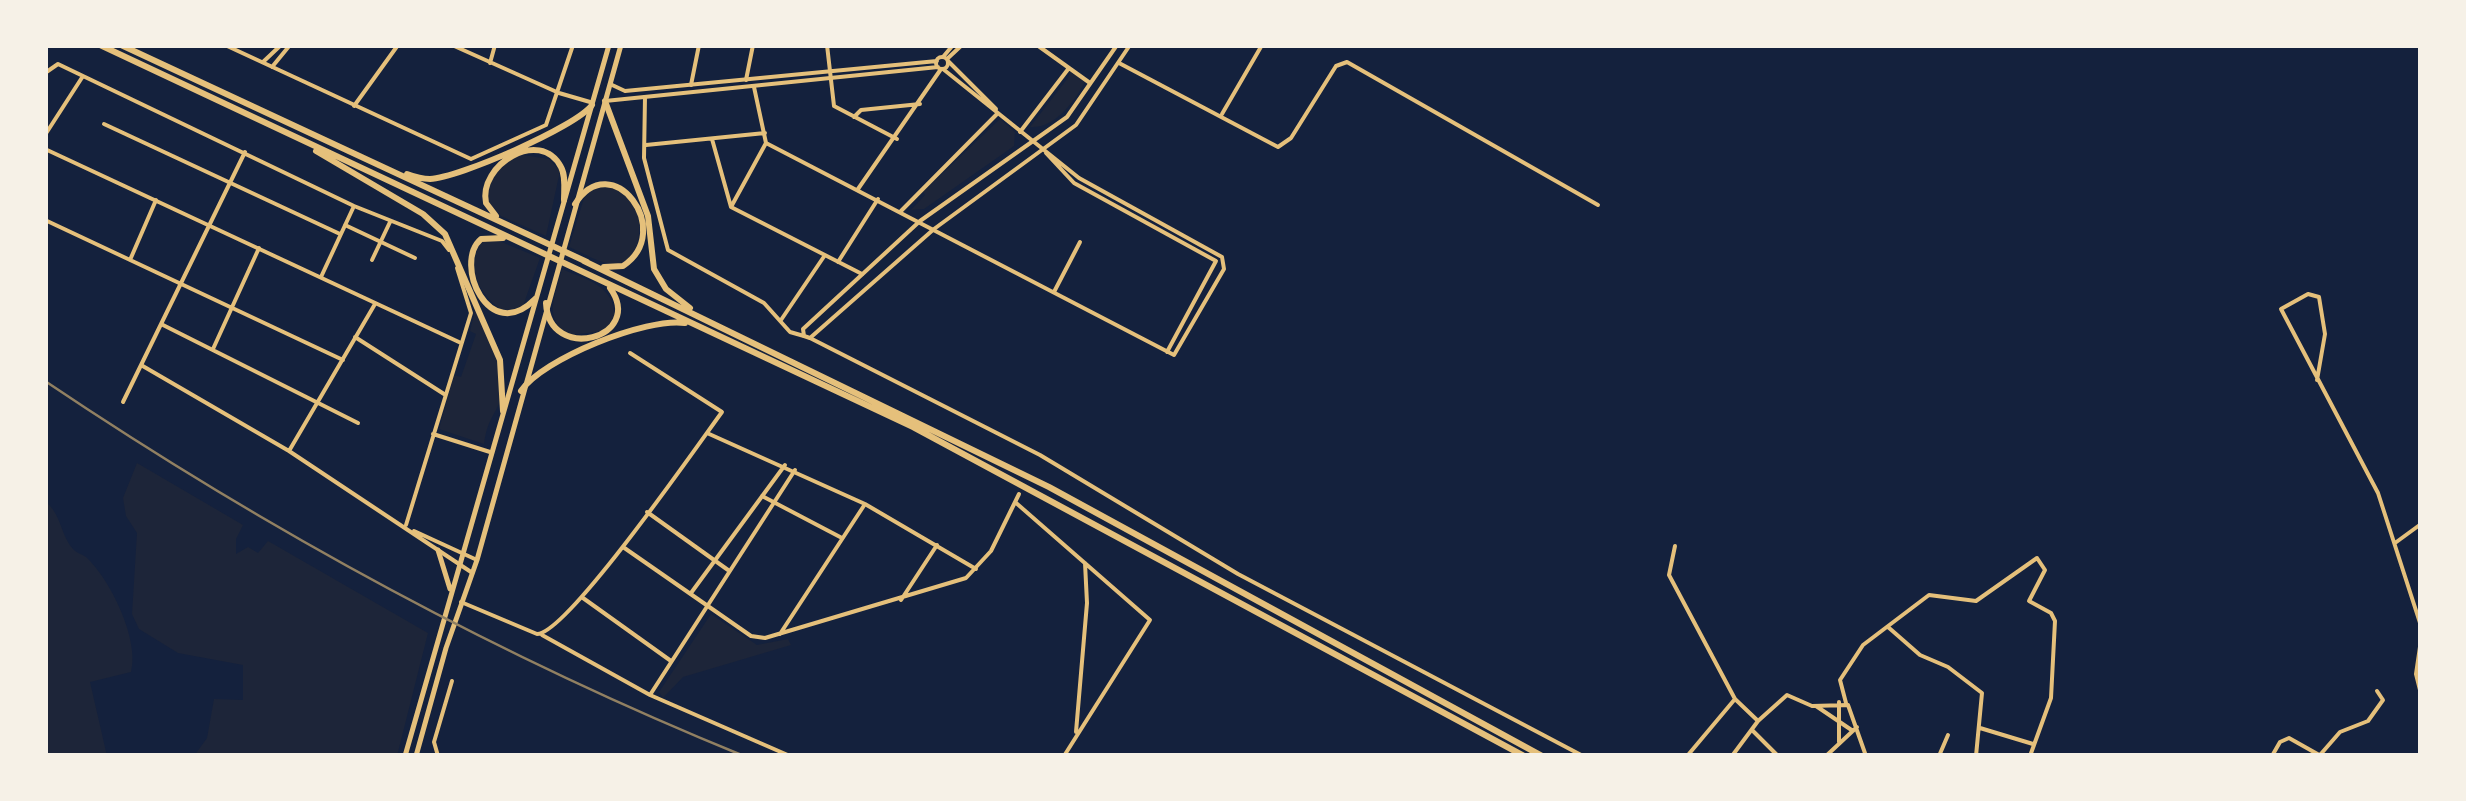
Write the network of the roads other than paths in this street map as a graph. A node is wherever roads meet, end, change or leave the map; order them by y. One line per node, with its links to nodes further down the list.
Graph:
1 (100, 45): 53 (highway)
2 (121, 45): 57 (highway)
3 (225, 45): 21 (street)
4 (282, 45): 23 (street)
5 (290, 45): 27 (street)
6 (398, 45): 43 (street)
7 (452, 45): 24 (street)
8 (495, 45): 24 (street)
9 (574, 45): 38 (street)
10 (609, 45): 41 (main road)
11 (621, 45): 34 (main road)
12 (699, 45): 36 (street)
13 (753, 45): 32 (street)
14 (827, 45): 30 (street)
15 (953, 45): 22 (street)
16 (962, 45): 22 (street)
17 (1037, 45): 28 (street)
18 (1117, 45): 35 (street)
19 (1130, 45): 25 (street)
20 (1262, 45): 45 (street)
21 (232, 46): 23 (street)
22 (946, 59): 26 (street); 26 (street); 44 (street)
23 (262, 63): 27 (street)
24 (490, 63): 38 (street)
25 (1119, 63): 45 (street); 59 (street)
26 (940, 66): 30 (street); 33 (street); 42 (street); 44 (street)
27 (272, 67): 43 (street)
28 (1069, 68): 35 (street); 48 (street)
29 (45, 73): 31 (street)
30 (827, 73): 32 (street); 33 (street)
31 (83, 76): 50 (street); 60 (street)
32 (746, 80): 36 (street); 37 (street)
33 (828, 80): 37 (street); 46 (street)
34 (610, 84): 36 (street); 40 (main road)
35 (1092, 84): 54 (street)
36 (691, 85)
37 (754, 86): 39 (street); 49 (street)
38 (559, 93): 41 (street); 43 (street)
39 (645, 97): 40 (street); 56 (street)
40 (605, 102): 66 (main road); 101 (highway)
41 (592, 104): 57 (highway); 65 (main road)
42 (921, 104): 46 (street); 52 (street)
43 (354, 106)
44 (998, 113): 48 (street); 70 (street)
45 (1222, 114): 67 (street)
46 (854, 117): 52 (street)
47 (104, 124): 61 (street)
48 (1020, 132): 54 (street)
49 (765, 133): 51 (street); 55 (street)
50 (45, 135)
51 (712, 139): 56 (street); 69 (street)
52 (897, 139): 62 (street)
53 (303, 141): 79 (highway); 117 (highway)
54 (1032, 141): 59 (street); 72 (street)
55 (766, 143): 62 (street); 69 (street)
56 (644, 146): 100 (street)
57 (343, 148): 77 (highway)
58 (45, 149): 64 (street)
59 (1044, 151): 76 (street); 88 (street); 90 (street)
60 (245, 152): 61 (street); 68 (street)
61 (229, 182): 75 (street); 78 (street)
62 (858, 190): 63 (street)
63 (878, 199): 70 (street); 89 (street)
64 (156, 200): 75 (street); 85 (street)
65 (564, 200): 77 (highway); 96 (main road)
66 (575, 204): 87 (highway); 98 (main road)
67 (1598, 204)
68 (354, 206): 73 (street); 74 (street)
69 (730, 207): 83 (street)
70 (901, 211): 72 (street)
71 (45, 220): 85 (street)
72 (920, 220): 76 (street); 91 (street)
73 (390, 222): 80 (street); 106 (street)
74 (345, 225): 78 (street); 80 (street)
75 (210, 226): 82 (street); 94 (street)
76 (934, 229): 95 (street); 105 (street)
77 (518, 230): 87 (highway)
78 (340, 234): 92 (street)
79 (512, 239): 93 (highway); 96 (highway)
80 (380, 242): 84 (street); 86 (street)
81 (1080, 242): 95 (street)
82 (259, 248): 92 (street); 99 (street)
83 (825, 255): 89 (street); 100 (street)
84 (415, 258)
85 (130, 260): 94 (street)
86 (372, 260)
87 (584, 261): 101 (highway)
88 (1225, 261): 90 (street); 109 (street)
89 (838, 262): 91 (street)
90 (1217, 264): 109 (street)
91 (862, 274): 105 (street)
92 (321, 277): 97 (street)
93 (601, 281): 98 (highway); 103 (highway)
94 (182, 285): 99 (street); 102 (street)
95 (1054, 292): 109 (street)
96 (534, 299): 117 (main road)
97 (376, 303): 104 (street); 106 (street)
98 (546, 303): 113 (main road)
99 (232, 307): 107 (street); 110 (street)
100 (781, 320): 105 (street)
101 (712, 322): 185 (highway)
102 (161, 324): 107 (street); 111 (street)
103 (694, 324): 113 (highway); 184 (highway)
104 (356, 337): 110 (street); 114 (street)
105 (807, 337): 186 (street)
106 (460, 342): 114 (street)
107 (213, 349): 115 (street)
108 (630, 352): 119 (street)
109 (1167, 352)
110 (343, 360): 115 (street)
111 (141, 366): 116 (street); 121 (street)
112 (2318, 380): 112 (street); 135 (street)
113 (521, 391): 141 (main road)
114 (445, 394): 120 (street)
115 (319, 400): 118 (street); 121 (street)
116 (123, 402)
117 (503, 411): 122 (main road)
118 (358, 422)
119 (707, 433): 123 (street); 130 (street)
120 (433, 434): 122 (street); 132 (street)
121 (289, 451): 132 (street)
122 (490, 452): 140 (main road)
123 (785, 465): 124 (street); 126 (street)
124 (795, 470): 127 (street); 129 (street)
125 (1019, 494): 128 (street)
126 (762, 496): 127 (street); 142 (street)
127 (773, 502): 134 (street); 145 (street)
128 (1015, 502): 143 (street); 146 (street)
129 (865, 504): 134 (street); 136 (street)
130 (647, 512): 137 (street); 142 (street)
131 (2421, 524): 135 (street)
132 (406, 526): 133 (street)
133 (414, 531): 139 (street); 140 (street)
134 (843, 538): 156 (street)
135 (2395, 542): 154 (street)
136 (938, 544): 146 (street); 151 (street)
137 (622, 546): 149 (street); 150 (street)
138 (1675, 546): 164 (street)
139 (438, 550): 144 (street); 148 (main road)
140 (461, 552): 141 (street); 144 (main road)
141 (476, 560): 147 (main road)
142 (715, 560): 145 (street); 149 (street)
143 (1085, 562): 174 (street); 174 (street)
144 (457, 565): 147 (street); 148 (main road)
145 (728, 570): 153 (street)
146 (976, 570): 151 (street)
147 (472, 572): 152 (main road)
148 (450, 590): 179 (main road)
149 (691, 593): 153 (street)
150 (583, 598): 157 (street); 159 (street)
151 (901, 600): 156 (street)
152 (461, 602): 157 (street); 180 (main road)
153 (706, 603): 156 (street); 159 (street)
154 (2421, 626)
155 (1888, 627): 166 (street); 171 (street); 176 (street)
156 (780, 634)
157 (542, 635): 163 (street)
158 (2421, 640): 162 (street)
159 (671, 662): 163 (street)
160 (452, 681): 181 (street)
161 (2377, 691): 194 (street)
162 (2421, 694)
163 (650, 695): 182 (street)
164 (1736, 698): 169 (street); 177 (street)
165 (1839, 702): 166 (street); 167 (street); 168 (street)
166 (1846, 703): 170 (street)
167 (1816, 706): 168 (street); 169 (street)
168 (1839, 721): 170 (street); 175 (street)
169 (1758, 722): 172 (street)
170 (1855, 728): 175 (street); 189 (street)
171 (1980, 728): 176 (street); 191 (street)
172 (1752, 730): 178 (street); 187 (street)
173 (1948, 734): 190 (street)
174 (1076, 737): 183 (street)
175 (1839, 744): 188 (street)
176 (2034, 744): 192 (street)
177 (1688, 755)
178 (1776, 755)
179 (404, 756)
180 (416, 756)
181 (438, 756)
182 (790, 756)
183 (1064, 756)
184 (1524, 756)
185 (1542, 756)
186 (1582, 756)
187 (1732, 756)
188 (1826, 756)
189 (1866, 756)
190 (1939, 756)
191 (1976, 756)
192 (2030, 756)
193 (2272, 756): 194 (street)
194 (2320, 756)

